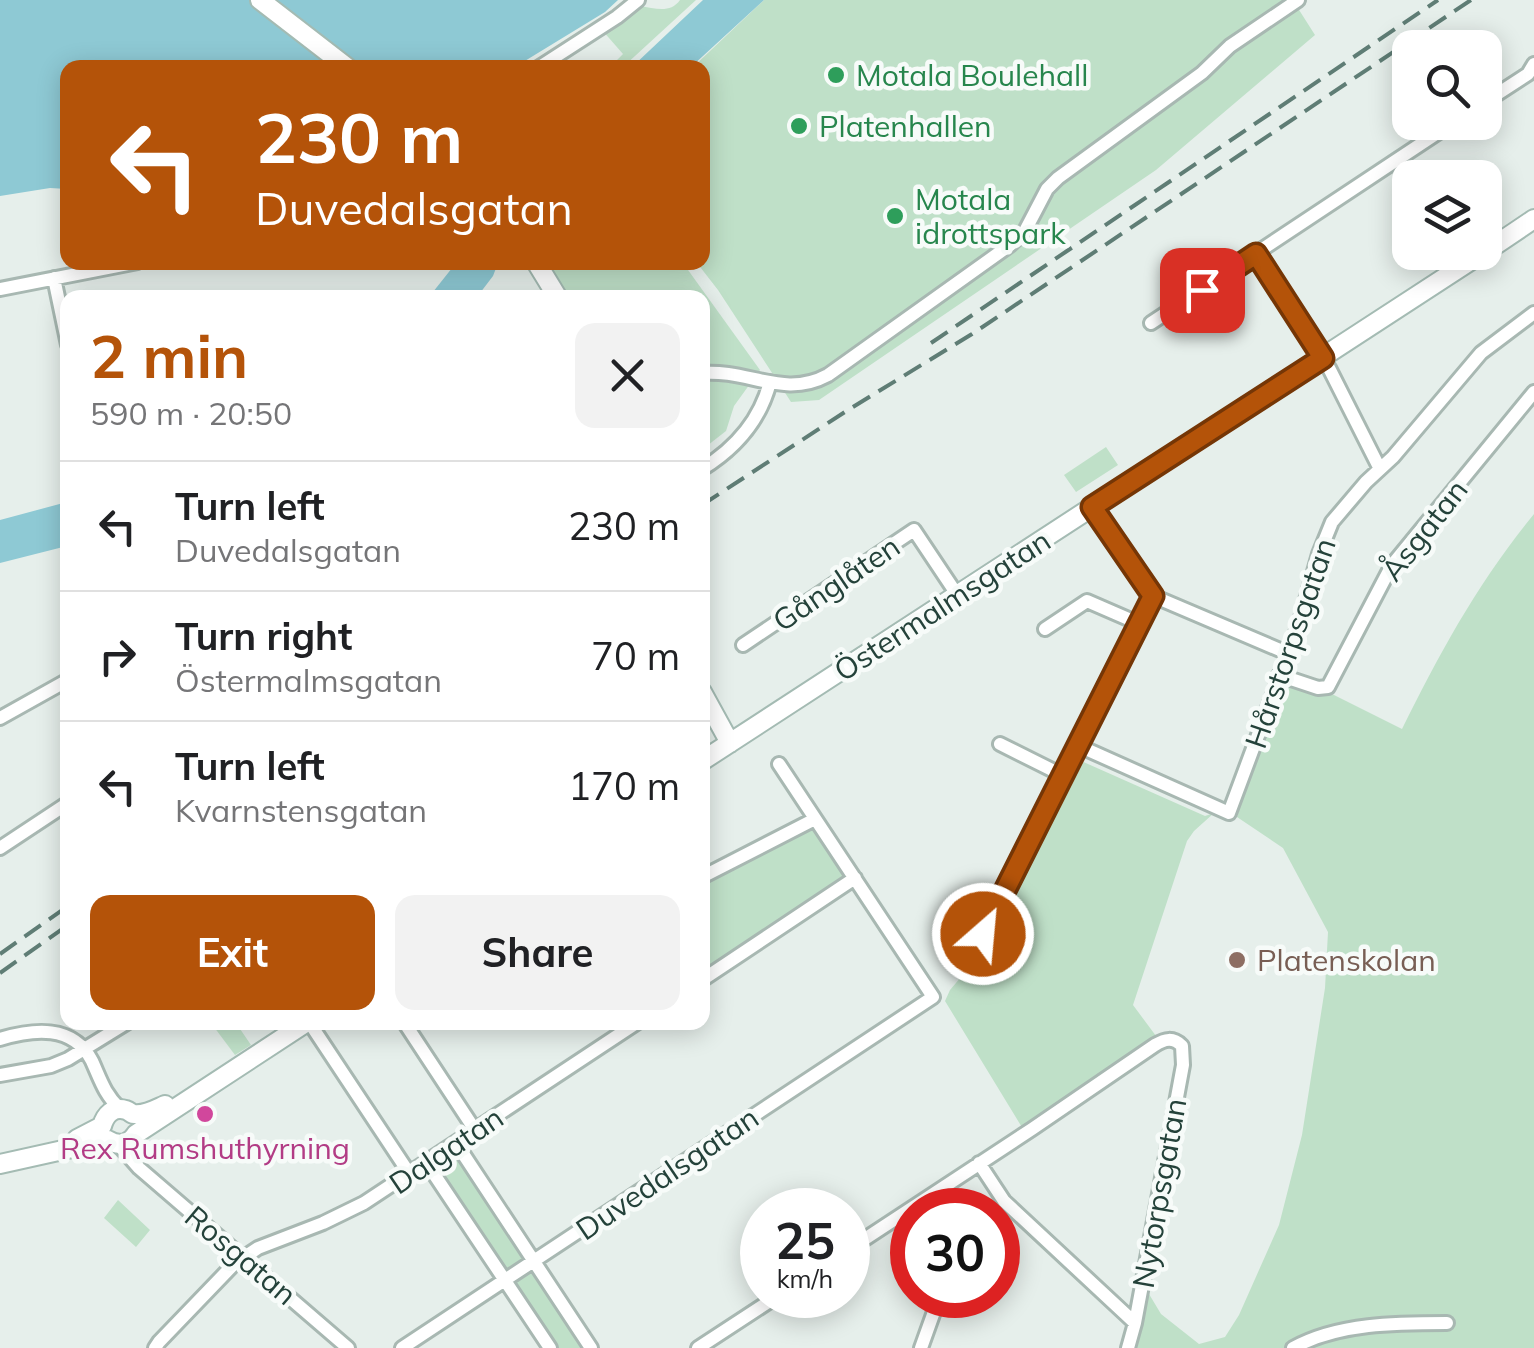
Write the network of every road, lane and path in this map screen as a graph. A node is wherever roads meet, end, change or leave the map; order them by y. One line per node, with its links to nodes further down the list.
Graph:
1 (260, 0): 4 (street)
2 (638, 0): 5 (street)
3 (1298, 0): 21 (street)
4 (338, 60)
5 (550, 60)
6 (1532, 74): 7 (street)
7 (1502, 92)
8 (1427, 140): 11 (street)
9 (1534, 220): 10 (street, Östermalmsgatan)
10 (1502, 240)
11 (1256, 254): 18 (street); 19 (street)
12 (96, 270): 14 (street)
13 (1457, 270): 19 (street, Östermalmsgatan)
14 (54, 278): 15 (street); 16 (street)
15 (0, 289)
16 (60, 307)
17 (1534, 312): 24 (street, Hårstorpsgatan)
18 (1151, 324)
19 (1323, 358): 24 (street); 25 (street, Östermalmsgatan)
20 (710, 374): 21 (street)
21 (770, 382): 23 (street)
22 (1534, 392): 32 (street, Åsgatan)
23 (710, 464)
24 (1380, 469): 31 (street, Hårstorpsgatan)
25 (1092, 507): 26 (street, Östermalmsgatan); 27 (street)
26 (958, 596): 30 (street, Gånglåten); 36 (street, Östermalmsgatan)
27 (1153, 596): 28 (street); 31 (street)
28 (1140, 624): 29 (street); 38 (street)
29 (1045, 629)
30 (743, 645)
31 (1287, 653): 32 (street, Hårstorpsgatan)
32 (1279, 675): 38 (street, Hårstorpsgatan)
33 (60, 684): 35 (street)
34 (710, 707): 36 (street)
35 (0, 718)
36 (730, 743): 39 (street, Östermalmsgatan)
37 (1000, 744): 41 (street)
38 (1079, 746): 41 (street)
39 (710, 756)
40 (778, 764): 43 (street)
41 (1064, 776): 47 (street)
42 (60, 808): 44 (street)
43 (815, 819): 45 (street); 46 (street)
44 (0, 848)
45 (710, 872)
46 (855, 878): 48 (street); 69 (street, Duvedalsgatan)
47 (983, 934)
48 (710, 975)
49 (114, 1030): 55 (street)
50 (295, 1030): 57 (street)
51 (313, 1030): 64 (street)
52 (409, 1030): 58 (street)
53 (618, 1030): 58 (street, Dalgatan)
54 (0, 1039): 55 (street)
55 (85, 1050): 56 (street); 57 (street, Rosgatan)
56 (0, 1075)
57 (120, 1127): 60 (street); 63 (street); 68 (street, Rosgatan)
58 (474, 1130): 59 (street, Dalgatan)
59 (456, 1143): 61 (street, Dalgatan); 69 (street)
60 (0, 1155)
61 (426, 1162): 64 (street, Dalgatan); 70 (street)
62 (979, 1163): 65 (street); 67 (street); 74 (street, Nytorpsgatan)
63 (0, 1164)
64 (409, 1173): 68 (street, Dalgatan)
65 (991, 1188)
66 (1020, 1223): 74 (street)
67 (870, 1235)
68 (243, 1258): 75 (street, Dalgatan); 76 (street, Rosgatan)
69 (534, 1262): 70 (street, Duvedalsgatan); 79 (street)
70 (506, 1280): 77 (street, Duvedalsgatan); 78 (street)
71 (744, 1318): 80 (street)
72 (932, 1318): 81 (street)
73 (1447, 1323): 83 (street)
74 (1135, 1324): 82 (street, Nytorpsgatan)
75 (156, 1348)
76 (348, 1348)
77 (401, 1348)
78 (550, 1348)
79 (591, 1348)
80 (698, 1348)
81 (922, 1348)
82 (1128, 1348)
83 (1293, 1348)

